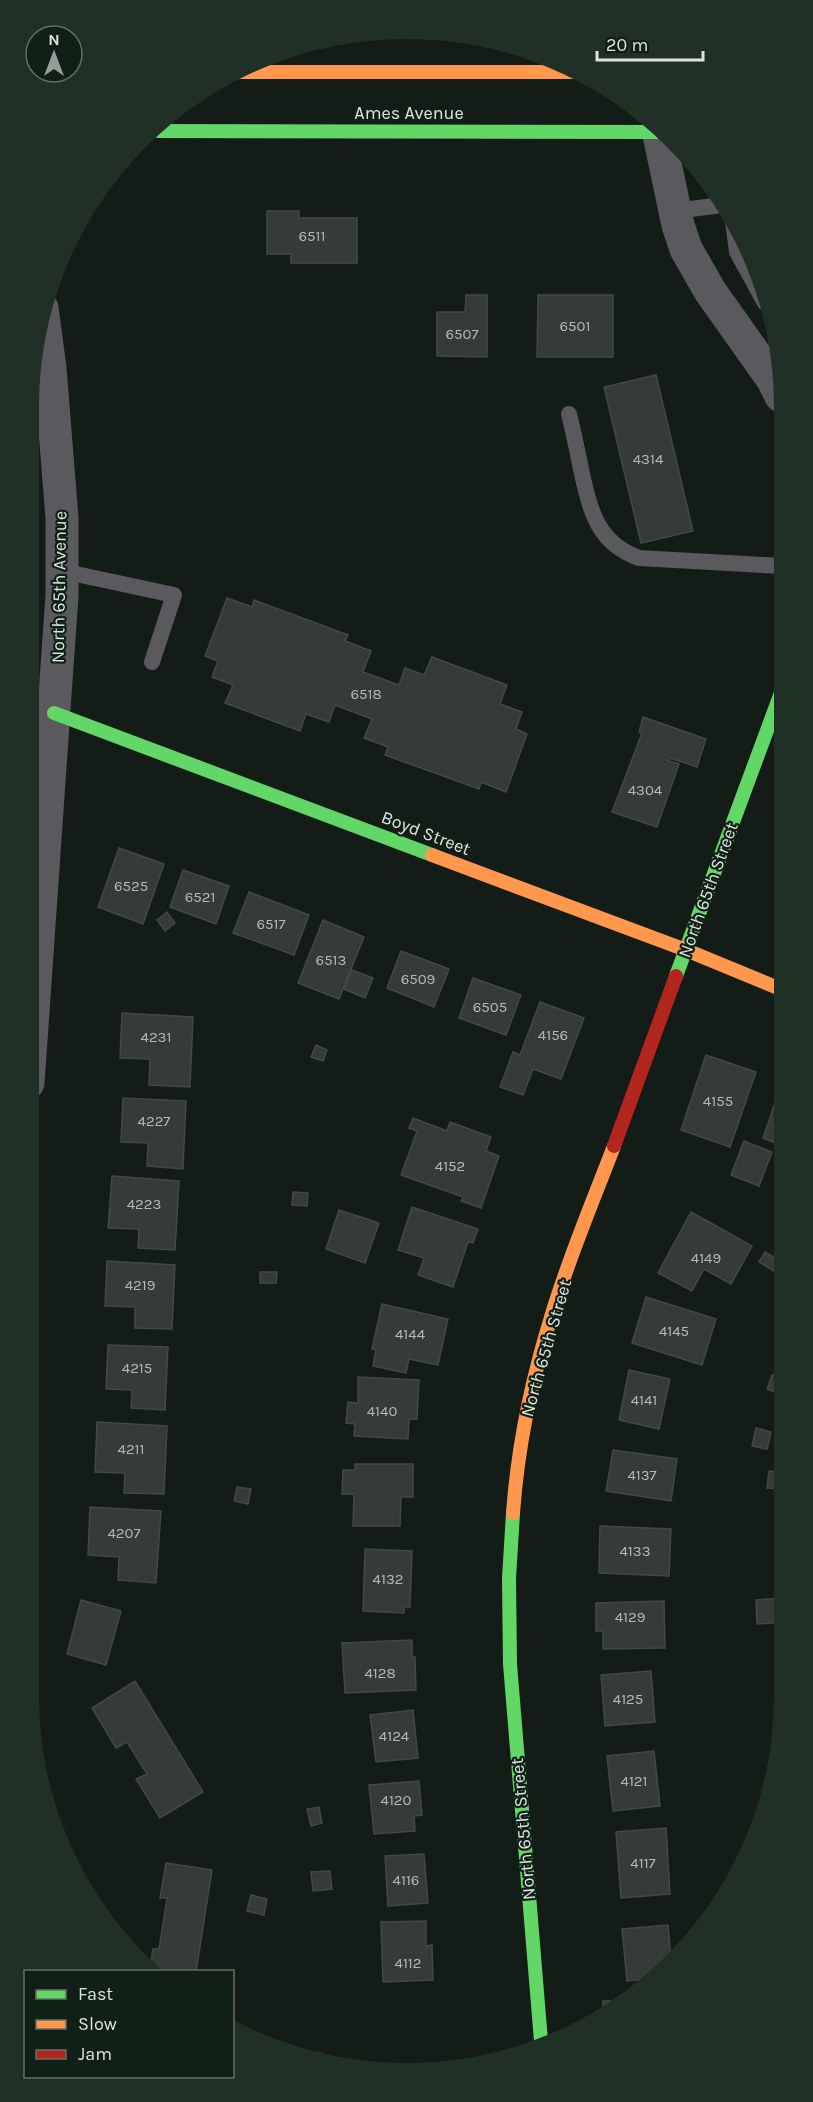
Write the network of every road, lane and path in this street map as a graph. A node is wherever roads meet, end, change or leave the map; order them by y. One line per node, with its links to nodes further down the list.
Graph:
1 (255, 72): 2 (street)
2 (558, 72)
3 (163, 131): 4 (street, Ames Avenue)
4 (650, 131)
5 (661, 142): 7 (street)
6 (714, 206): 7 (lane)
7 (675, 211): 11 (street)
8 (736, 244): 9 (lane)
9 (749, 273)
10 (46, 336): 14 (street, North 65th Avenue)
11 (771, 360)
12 (569, 414): 13 (lane)
13 (774, 566)
14 (62, 571): 15 (lane); 17 (street, North 65th Avenue)
15 (152, 662)
16 (774, 712): 19 (street, North 65th Street)
17 (54, 713): 18 (street, North 65th Avenue); 19 (street, Boyd Street)
18 (39, 926)
19 (686, 950): 20 (street, Boyd Street); 21 (street, North 65th Street)
20 (774, 986)
21 (541, 2037)

